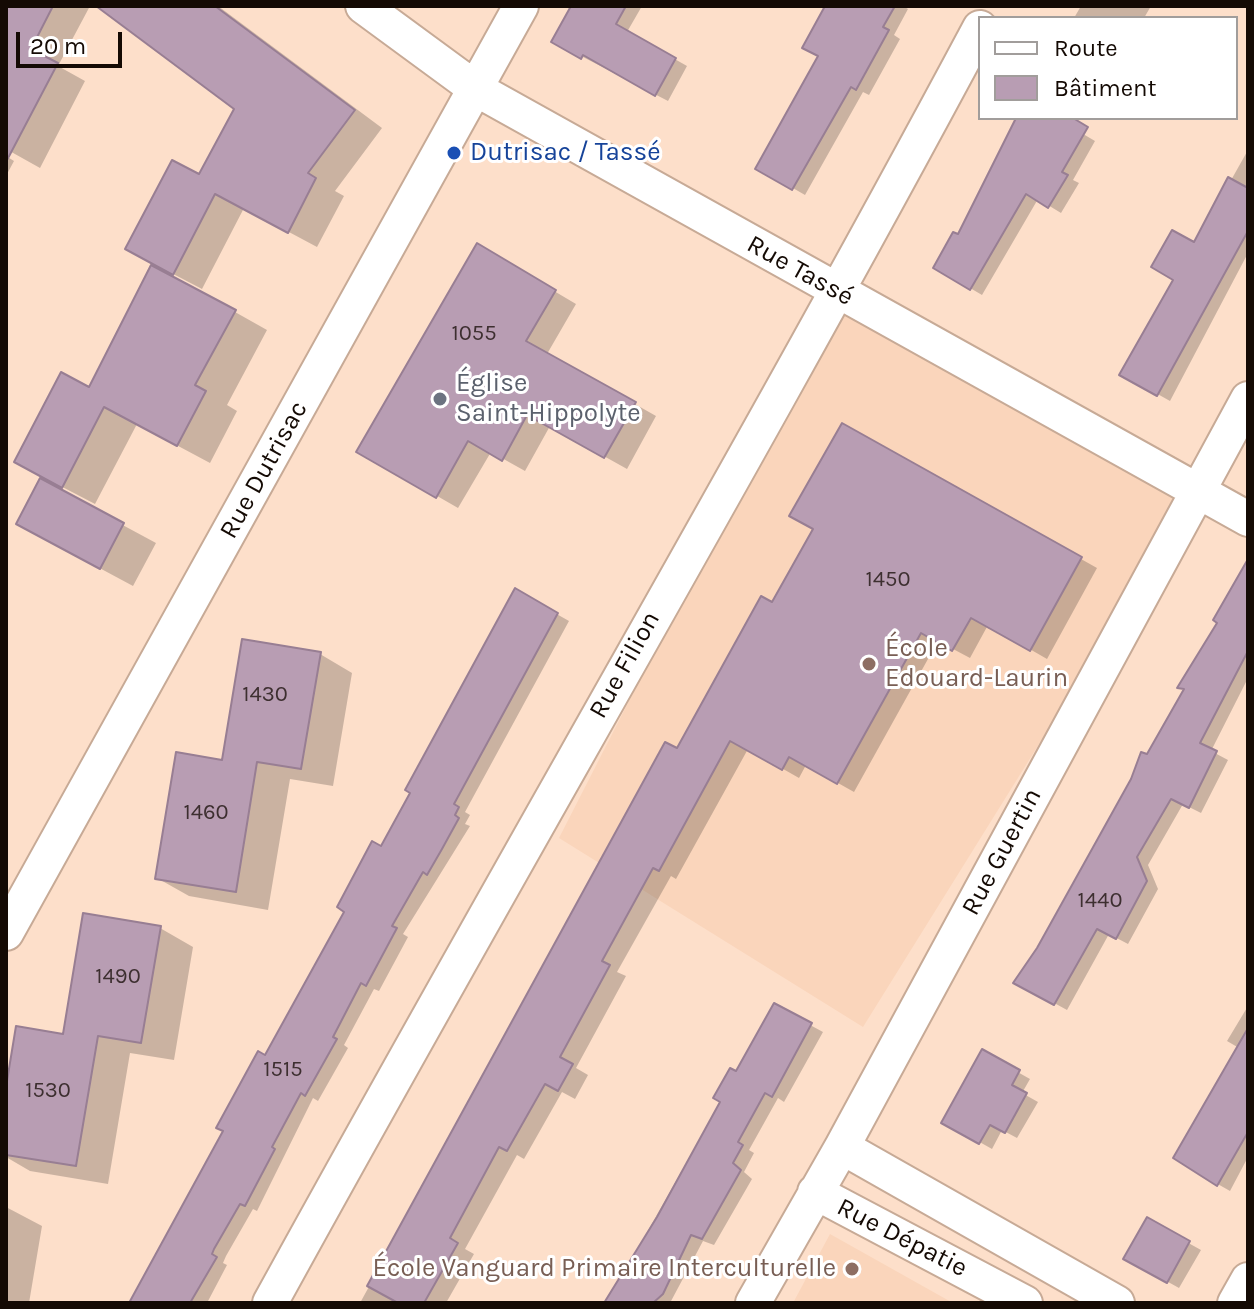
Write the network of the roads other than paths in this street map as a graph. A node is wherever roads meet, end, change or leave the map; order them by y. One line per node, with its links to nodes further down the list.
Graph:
1 (363, 6): 4 (street, Rue Tassé)
2 (521, 6): 4 (street, Rue Dutrisac)
3 (978, 32): 5 (street, Rue Filion)
4 (476, 89): 5 (street, Rue Tassé); 9 (street, Rue Dutrisac)
5 (838, 292): 7 (street, Rue Tassé); 15 (street, Rue Filion)
6 (1248, 399): 7 (street, Rue Guertin)
7 (1197, 490): 8 (street, Rue Tassé); 10 (street, Rue Guertin)
8 (1248, 519)
9 (6, 933)
10 (842, 1147): 11 (street, Rue Guertin); 12 (street, Rue Dépatie)
11 (815, 1192): 14 (street, Rue Dépatie); 16 (street, Rue Guertin)
12 (1011, 1245): 14 (street, Rue Dépatie); 18 (street, Rue Dépatie)
13 (1248, 1280): 19 (street)
14 (990, 1283): 17 (street, Rue Dépatie)
15 (270, 1303)
16 (753, 1303)
17 (1025, 1303)
18 (1117, 1303)
19 (1235, 1303)

